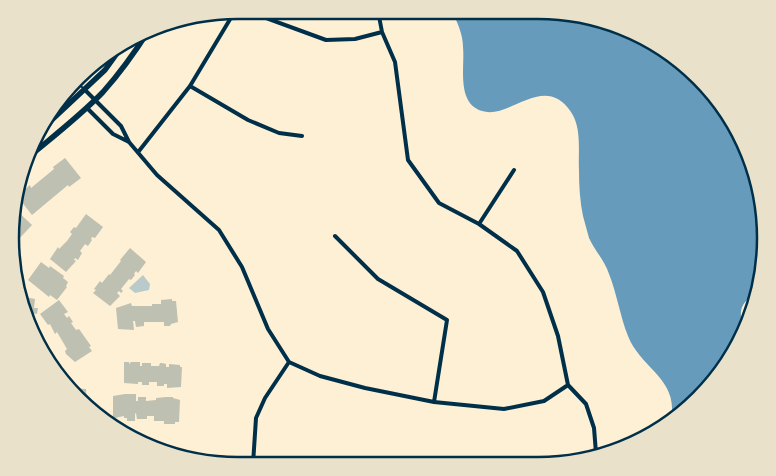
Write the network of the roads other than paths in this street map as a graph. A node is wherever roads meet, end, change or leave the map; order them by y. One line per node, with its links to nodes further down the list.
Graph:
1 (230, 19): 8 (street)
2 (269, 19): 4 (street)
3 (380, 19): 4 (street)
4 (382, 32): 18 (street)
5 (142, 40): 10 (main road)
6 (114, 57): 9 (main road)
7 (80, 86): 9 (lane)
8 (190, 86): 13 (street); 16 (street)
9 (85, 90): 10 (street); 12 (main road)
10 (95, 100): 11 (main road); 14 (street)
11 (87, 108): 14 (street); 15 (main road)
12 (55, 117)
13 (302, 136)
14 (129, 142): 16 (street)
15 (37, 150)
16 (139, 152): 20 (street)
17 (514, 170): 18 (street)
18 (479, 224): 21 (street)
19 (335, 236): 22 (street)
20 (289, 362): 22 (street); 24 (street)
21 (568, 385): 22 (street); 23 (street)
22 (434, 402)
23 (596, 450)
24 (253, 457)

